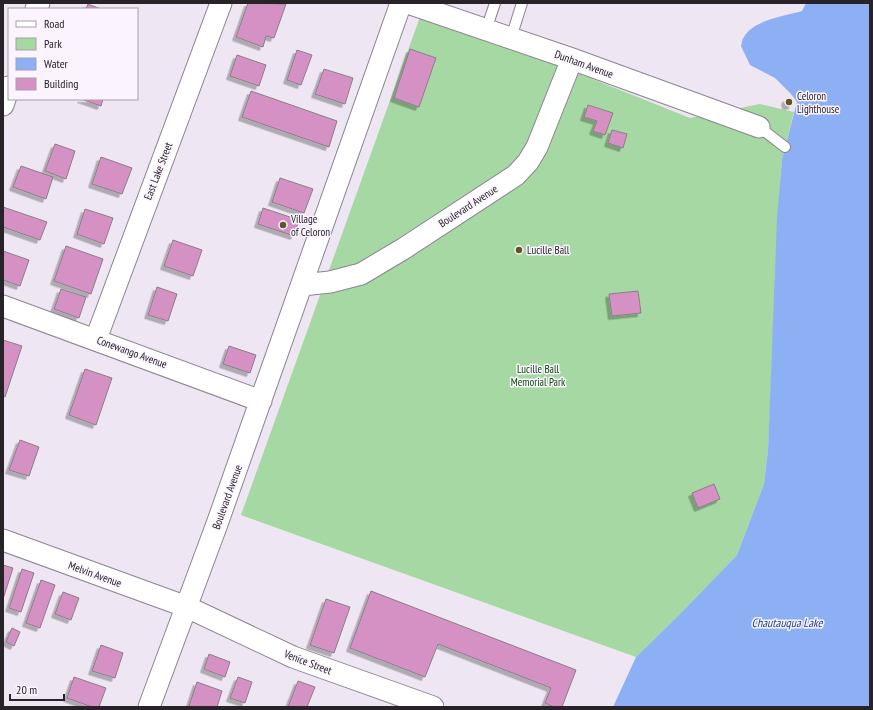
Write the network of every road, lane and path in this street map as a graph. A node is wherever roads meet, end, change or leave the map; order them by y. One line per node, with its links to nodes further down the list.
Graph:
1 (221, 3): 15 (street, East Lake Street)
2 (401, 3): 13 (street, Boulevard Avenue)
3 (408, 3): 6 (street, Dunham Avenue)
4 (495, 3): 6 (lane)
5 (522, 3): 7 (lane)
6 (486, 30): 7 (street, Dunham Avenue)
7 (511, 38): 8 (street, Dunham Avenue)
8 (572, 60): 11 (street, Dunham Avenue); 13 (street, Boulevard Avenue)
9 (8, 91): 10 (street)
10 (3, 105)
11 (759, 127): 12 (lane)
12 (785, 147)
13 (302, 285): 16 (street, Boulevard Avenue)
14 (3, 306): 15 (street, Conewango Avenue)
15 (96, 339): 16 (street, Conewango Avenue)
16 (261, 401): 18 (street, Boulevard Avenue)
17 (3, 540): 18 (street, Melvin Avenue)
18 (187, 607): 19 (street, Boulevard Avenue); 20 (street, Venice Street)
19 (149, 707)
20 (433, 707)

